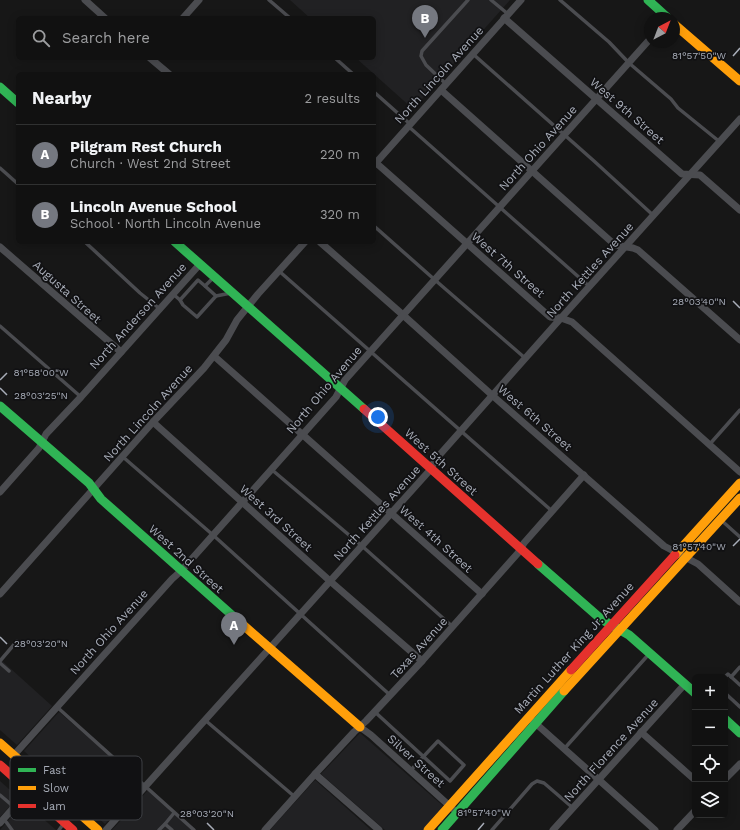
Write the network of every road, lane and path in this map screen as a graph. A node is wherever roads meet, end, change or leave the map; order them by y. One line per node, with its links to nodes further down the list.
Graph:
1 (84, 0): 10 (street)
2 (199, 0): 11 (street)
3 (269, 0): 12 (lane)
4 (468, 0): 24 (lane)
5 (492, 0): 13 (lane)
6 (521, 0): 13 (street, North Lincoln Avenue)
7 (560, 0): 19 (lane)
8 (648, 0): 9 (street)
9 (661, 12)
10 (103, 16)
11 (185, 16)
12 (288, 16)
13 (506, 16): 16 (street, North Lincoln Avenue); 26 (street, West 9th Street)
14 (680, 29): 22 (street)
15 (644, 46): 19 (street, North Ohio Avenue)
16 (473, 54): 24 (street, North Lincoln Avenue); 30 (lane)
17 (152, 60): 20 (street)
18 (337, 60): 21 (lane)
19 (629, 63): 26 (street, North Ohio Avenue); 31 (lane)
20 (167, 72)
21 (351, 72)
22 (740, 81)
23 (0, 87): 27 (street)
24 (443, 87): 29 (street, North Lincoln Avenue); 35 (street)
25 (376, 94): 29 (lane)
26 (597, 99): 30 (street, North Ohio Avenue); 36 (street, West 9th Street)
27 (16, 101)
28 (740, 119): 31 (street, North Kettles Avenue)
29 (409, 125): 32 (street, North Lincoln Avenue); 38 (lane)
30 (564, 135): 35 (street, North Ohio Avenue); 40 (lane)
31 (720, 142): 36 (street, North Kettles Avenue)
32 (376, 162)
33 (376, 164): 46 (street, West 7th Street)
34 (0, 168): 37 (lane)
35 (532, 171): 38 (street, North Ohio Avenue); 47 (street)
36 (691, 174): 39 (street, West 9th Street); 40 (street, North Kettles Avenue)
37 (16, 182)
38 (500, 208): 46 (street, North Ohio Avenue); 56 (lane)
39 (740, 210)
40 (654, 216): 47 (street, North Kettles Avenue)
41 (376, 228): 53 (lane)
42 (87, 244): 62 (lane)
43 (177, 244): 49 (street, West 5th Street)
44 (303, 244): 50 (street, North Lincoln Avenue)
45 (322, 244): 63 (street, West 6th Street)
46 (467, 244): 53 (street, North Ohio Avenue); 64 (street, West 7th Street)
47 (626, 246): 56 (street, North Kettles Avenue); 66 (street)
48 (0, 247): 68 (street, Augusta Street)
49 (200, 264): 51 (street, West 5th Street); 52 (street, North Anderson Avenue)
50 (279, 271): 61 (street, North Lincoln Avenue); 67 (lane)
51 (214, 277): 55 (lane); 57 (street, West 5th Street)
52 (185, 280): 54 (lane); 58 (street, North Anderson Avenue)
53 (435, 280): 63 (street, North Ohio Avenue); 70 (lane)
54 (192, 286): 55 (lane); 60 (lane)
55 (205, 286): 59 (lane)
56 (590, 287): 64 (street, North Kettles Avenue)
57 (232, 292): 59 (lane); 61 (street, West 5th Street)
58 (173, 294): 60 (lane); 62 (street, North Anderson Avenue)
59 (216, 296): 60 (lane)
60 (180, 300)
61 (248, 307): 69 (street, North Lincoln Avenue); 71 (street, West 5th Street)
62 (160, 309): 68 (street, North Anderson Avenue)
63 (403, 314): 67 (street, North Ohio Avenue); 72 (street, West 6th Street)
64 (561, 318): 70 (street, North Kettles Avenue); 80 (street, West 7th Street)
65 (0, 326): 73 (lane)
66 (740, 340)
67 (371, 351): 71 (street, North Ohio Avenue); 77 (lane)
68 (121, 352): 73 (street, North Anderson Avenue)
69 (214, 356): 76 (street, North Lincoln Avenue); 78 (street, West 4th Street)
70 (525, 358): 72 (street, North Kettles Avenue)
71 (340, 388): 78 (street, North Ohio Avenue); 82 (street, West 5th Street)
72 (493, 396): 77 (street, North Kettles Avenue); 85 (street, West 6th Street)
73 (81, 397): 79 (street, North Anderson Avenue)
74 (0, 406): 79 (street, West 2nd Street)
75 (740, 410): 80 (lane)
76 (153, 422): 81 (street, North Lincoln Avenue); 90 (street, West 3rd Street)
77 (461, 431): 82 (street, North Kettles Avenue); 91 (lane)
78 (302, 435): 83 (street, North Ohio Avenue); 92 (street, West 4th Street)
79 (42, 443): 87 (street, West 2nd Street); 88 (street, North Anderson Avenue)
80 (709, 445): 84 (street, West 7th Street)
81 (123, 457): 87 (street, North Lincoln Avenue); 95 (lane)
82 (431, 469): 92 (street, North Kettles Avenue); 98 (street, West 5th Street)
83 (271, 470): 90 (street, North Ohio Avenue); 97 (lane)
84 (740, 472)
85 (584, 475): 91 (street, Texas Avenue); 99 (street, West 6th Street)
86 (740, 483): 93 (street, Martin Luther King Jr. Avenue)
87 (94, 490): 101 (street, West 2nd Street); 103 (street, North Lincoln Avenue)
88 (0, 492)
89 (740, 498): 94 (street, Martin Luther King Jr. Avenue)
90 (242, 503): 95 (street, North Ohio Avenue); 102 (street, West 3rd Street)
91 (552, 511): 98 (street, Texas Avenue)
92 (392, 513): 97 (street, North Kettles Avenue); 104 (street, West 4th Street)
93 (712, 513): 94 (lane); 99 (street, Martin Luther King Jr. Avenue)
94 (721, 520): 96 (lane); 100 (street, Martin Luther King Jr. Avenue)
95 (213, 535): 101 (street, North Ohio Avenue); 106 (lane)
96 (740, 537)
97 (362, 546): 102 (street, North Kettles Avenue); 108 (lane)
98 (520, 548): 104 (street, Texas Avenue); 107 (street, West 5th Street)
99 (676, 552): 100 (street, West 6th Street); 107 (street, Martin Luther King Jr. Avenue)
100 (686, 558): 105 (street, West 6th Street); 109 (street, Martin Luther King Jr. Avenue)
101 (181, 571): 111 (street, West 2nd Street); 125 (street, North Ohio Avenue)
102 (330, 581): 106 (street, North Kettles Avenue); 113 (street, West 3rd Street)
103 (0, 594)
104 (482, 594): 108 (street, Texas Avenue)
105 (740, 602)
106 (301, 614): 111 (street, North Kettles Avenue); 122 (lane)
107 (611, 626): 109 (street, West 5th Street); 127 (street, Martin Luther King Jr. Avenue)
108 (453, 627): 113 (street, Texas Avenue)
109 (620, 630): 112 (street, West 5th Street); 130 (street, Martin Luther King Jr. Avenue)
110 (17, 641): 114 (lane)
111 (270, 649): 128 (street, North Kettles Avenue); 131 (street, West 2nd Street)
112 (650, 653): 119 (street, West 5th Street); 135 (lane)
113 (422, 660): 122 (street, Texas Avenue)
114 (0, 662): 116 (lane)
115 (740, 667): 118 (lane)
116 (9, 671)
117 (728, 674): 118 (lane)
118 (731, 677): 120 (lane)
119 (684, 684): 121 (street, West 5th Street); 132 (street, North Florence Avenue)
120 (740, 685)
121 (692, 691)
122 (390, 695): 126 (street, Texas Avenue)
123 (728, 696): 124 (lane)
124 (740, 706)
125 (57, 707): 136 (street, North Ohio Avenue); 137 (lane)
126 (375, 712): 131 (street, Texas Avenue); 138 (lane)
127 (528, 716): 130 (street); 153 (street, Martin Luther King Jr. Avenue)
128 (205, 720): 148 (street, North Kettles Avenue); 151 (lane)
129 (728, 722): 133 (street)
130 (536, 724): 135 (street); 157 (street, Martin Luther King Jr. Avenue)
131 (360, 727): 141 (street, Silver Street); 143 (street, Texas Avenue)
132 (641, 732): 145 (street); 146 (street, North Florence Avenue)
133 (740, 733)
134 (0, 743): 136 (street)
135 (564, 748): 146 (street)
136 (14, 756)
137 (112, 756)
138 (423, 757): 138 (lane); 141 (lane)
139 (740, 764): 144 (street)
140 (0, 765): 142 (street)
141 (410, 771): 153 (street, Silver Street)
142 (10, 774)
143 (315, 774): 151 (street, Texas Avenue); 173 (street)
144 (728, 776)
145 (692, 777)
146 (598, 779): 154 (street, North Florence Avenue); 178 (street)
147 (142, 782): 148 (lane)
148 (146, 786): 149 (street, North Kettles Avenue); 156 (lane)
149 (142, 790)
150 (0, 795): 152 (lane)
151 (295, 796): 172 (street, Texas Avenue)
152 (10, 804)
153 (449, 806): 157 (street, Silver Street); 174 (street, Martin Luther King Jr. Avenue)
154 (573, 808): 176 (lane); 177 (street, North Florence Avenue)
155 (10, 812): 162 (street)
156 (174, 813): 163 (lane); 171 (lane)
157 (457, 813): 175 (street, Martin Luther King Jr. Avenue)
158 (692, 814): 179 (street)
159 (63, 820): 164 (street)
160 (87, 820): 167 (street)
161 (115, 820): 168 (street, North Kettles Avenue)
162 (2, 821): 165 (lane)
163 (165, 824): 169 (lane); 170 (lane)
164 (71, 827): 166 (lane)
165 (12, 830)
166 (58, 830)
167 (98, 830)
168 (106, 830)
169 (159, 830)
170 (172, 830)
171 (194, 830)
172 (265, 830)
173 (378, 830)
174 (428, 830)
175 (442, 830)
176 (492, 830)
177 (553, 830)
178 (655, 830)
179 (678, 830)

